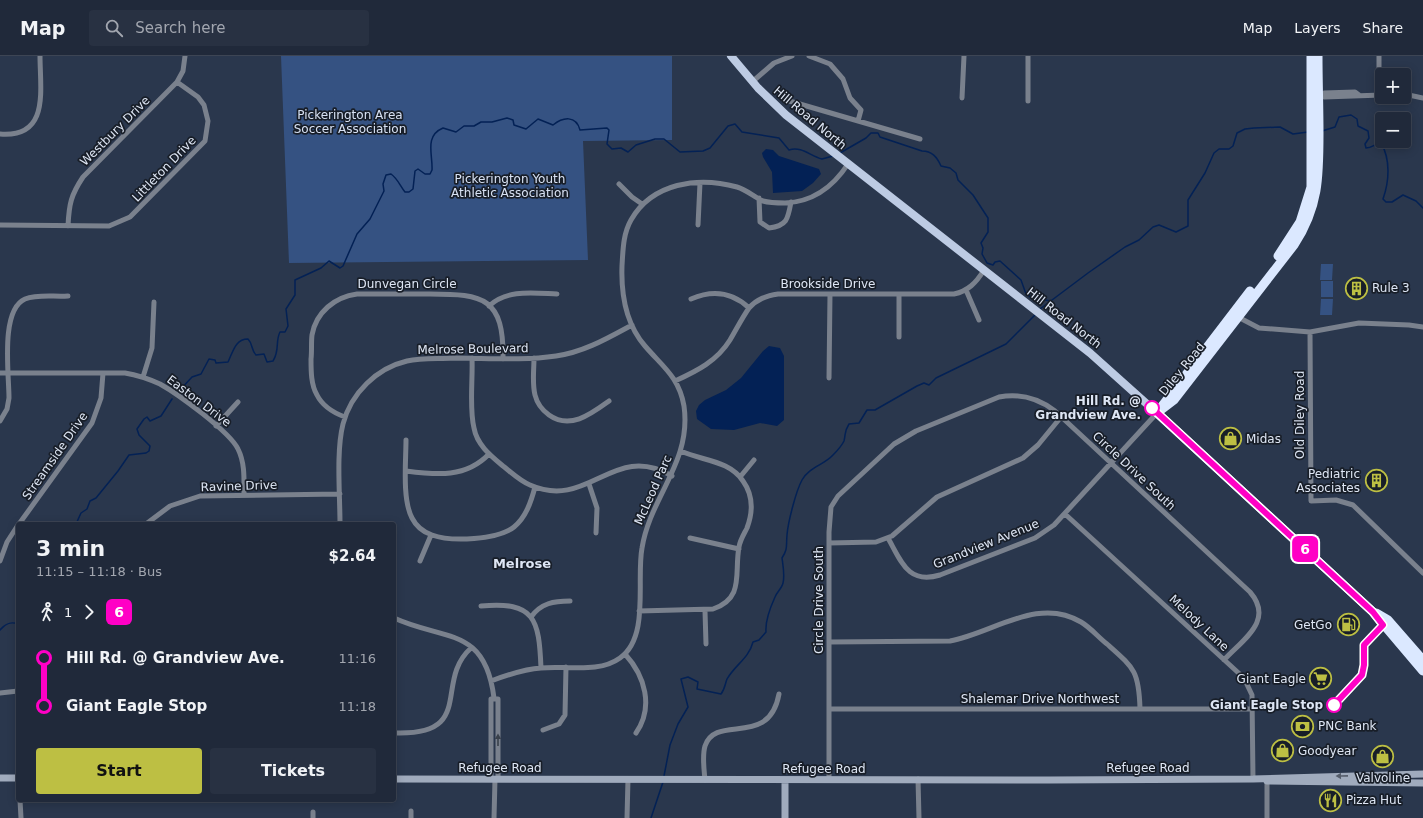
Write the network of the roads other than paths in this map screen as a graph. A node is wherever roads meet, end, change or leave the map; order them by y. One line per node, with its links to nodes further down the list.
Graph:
1 (40, 56): 22 (street)
2 (186, 56): 12 (street, Westbury Drive)
3 (731, 56): 13 (main road, Hill Road North)
4 (792, 56): 13 (street)
5 (809, 56): 21 (street)
6 (964, 56): 17 (street)
7 (1028, 56): 20 (street)
8 (1312, 56): 14 (highway, Diley Road)
9 (1318, 56): 14 (highway, Diley Road)
10 (1379, 56): 11 (street)
11 (1380, 68)
12 (177, 82): 32 (street, Westbury Drive); 32 (street, Littleton Drive)
13 (752, 82): 24 (main road, Hill Road North)
14 (1317, 95): 15 (street); 43 (highway, Diley Road)
15 (1375, 95)
16 (1411, 95): 18 (street)
17 (962, 98)
18 (1423, 98)
19 (786, 100): 21 (street)
20 (1028, 101)
21 (858, 120): 23 (street)
22 (0, 134)
23 (920, 139)
24 (848, 164): 28 (street, McLeod Parc); 33 (main road, Hill Road North)
25 (700, 183): 27 (street, McLeod Parc); 29 (street, McLeod Parc); 31 (street)
26 (619, 184): 29 (street)
27 (758, 198): 28 (street, McLeod Parc); 28 (street)
28 (792, 202)
29 (642, 204): 45 (street, McLeod Parc)
30 (0, 225): 32 (street, Littleton Drive)
31 (698, 225)
32 (68, 226)
33 (984, 270): 34 (street); 60 (main road, Hill Road North)
34 (966, 290): 37 (street, Brookside Drive); 44 (street)
35 (557, 294): 41 (street)
36 (830, 294): 37 (street, Brookside Drive); 42 (street, Brookside Drive); 56 (street)
37 (899, 294): 48 (street)
38 (68, 296): 53 (street)
39 (691, 299): 42 (street)
40 (154, 302): 55 (street)
41 (489, 306): 51 (street, Dunvegan Circle); 61 (street, Dunvegan Circle)
42 (749, 308): 57 (street, Brookside Drive)
43 (1235, 315): 47 (street); 60 (highway, Diley Road)
44 (979, 320)
45 (632, 325): 50 (street, Melrose Boulevard); 57 (street, McLeod Parc)
46 (1423, 327): 47 (street)
47 (1310, 332): 90 (street, Old Diley Road)
48 (899, 337)
49 (472, 358): 51 (street, Melrose Boulevard); 61 (street, Melrose Boulevard); 67 (street)
50 (534, 358): 51 (street, Melrose Boulevard); 58 (street)
51 (503, 359)
52 (0, 373): 53 (street, Easton Drive)
53 (8, 373): 54 (street, Easton Drive); 63 (street)
54 (103, 373): 55 (street, Easton Drive); 78 (street, Streamside Drive)
55 (143, 377): 64 (street, Easton Drive)
56 (829, 378)
57 (675, 380): 66 (street, McLeod Parc)
58 (609, 401)
59 (238, 402): 64 (street)
60 (1157, 413): 69 (street, Grandview Avenue); 97 (highway, Hill Road North)
61 (345, 417): 76 (street, Melrose Boulevard)
62 (1062, 417): 69 (street, Circle Drive South); 85 (street); 86 (street, Circle Drive South)
63 (0, 421)
64 (216, 426): 75 (street, Easton Drive)
65 (406, 440): 70 (street)
66 (681, 451): 71 (street, McLeod Parc); 72 (street)
67 (489, 454): 70 (street); 74 (street)
68 (754, 460): 72 (street)
69 (1111, 464): 77 (street, Grandview Avenue); 102 (street, Circle Drive South)
70 (406, 471): 83 (street)
71 (672, 476): 73 (street); 93 (street, McLeod Parc)
72 (740, 477): 87 (street)
73 (589, 484): 74 (street); 82 (street)
74 (536, 487): 83 (street)
75 (244, 494): 76 (street, Ravine Drive); 79 (street, Ravine Drive)
76 (340, 494): 80 (street, Melrose Boulevard)
77 (1065, 514): 85 (street, Grandview Avenue); 102 (street, Melody Lane)
78 (20, 522)
79 (149, 522)
80 (340, 522)
81 (16, 528): 88 (street, Streamside Drive)
82 (596, 533)
83 (431, 535): 89 (street)
84 (690, 538): 87 (street)
85 (888, 538): 86 (street)
86 (829, 543): 98 (street, Circle Drive South)
87 (739, 549): 94 (street)
88 (0, 561)
89 (420, 561)
90 (1423, 572)
91 (570, 601): 95 (street)
92 (481, 606): 95 (street)
93 (639, 611): 94 (street); 101 (street, McLeod Parc)
94 (705, 611): 99 (street)
95 (531, 617): 105 (street)
96 (396, 619): 100 (street)
97 (1386, 623): 103 (highway); 106 (highway)
98 (829, 642): 111 (street, Circle Drive South); 112 (street)
99 (706, 644)
100 (471, 648): 107 (street); 115 (street)
101 (625, 654): 104 (street, McLeod Parc); 116 (street)
102 (1224, 660): 113 (street, Melody Lane)
103 (1423, 660)
104 (566, 666): 105 (street, McLeod Parc); 114 (street)
105 (541, 668): 107 (street, McLeod Parc)
106 (1423, 672)
107 (491, 681): 122 (street)
108 (16, 691): 109 (street)
109 (0, 693)
110 (779, 694): 127 (street)
111 (829, 709): 112 (street, Shalemar Drive Northwest); 123 (street, Circle Drive South)
112 (1140, 709): 113 (street, Shalemar Drive Northwest)
113 (1252, 709): 125 (street, Melody Lane)
114 (543, 730)
115 (396, 733)
116 (636, 733)
117 (1423, 774): 129 (main road, Refugee Road, one-way to 129)
118 (0, 778): 119 (main road)
119 (16, 778)
120 (1423, 778): 130 (main road, Refugee Road)
121 (396, 779): 122 (main road, Refugee Road)
122 (495, 779): 126 (main road, Refugee Road); 136 (street)
123 (829, 779): 124 (main road, Refugee Road); 128 (main road, Refugee Road)
124 (918, 779): 125 (main road, Refugee Road); 139 (street)
125 (1253, 779): 129 (main road, Refugee Road)
126 (628, 780): 127 (main road, Refugee Road); 137 (street)
127 (705, 780): 128 (main road, Refugee Road)
128 (785, 780): 138 (main road)
129 (1267, 780): 130 (main road, Refugee Road); 140 (street)
130 (1385, 782): 131 (main road, Refugee Road)
131 (1423, 783)
132 (20, 802): 134 (street)
133 (411, 811): 135 (street)
134 (21, 818)
135 (411, 818)
136 (494, 818)
137 (627, 818)
138 (785, 818)
139 (919, 818)
140 (1267, 818)

